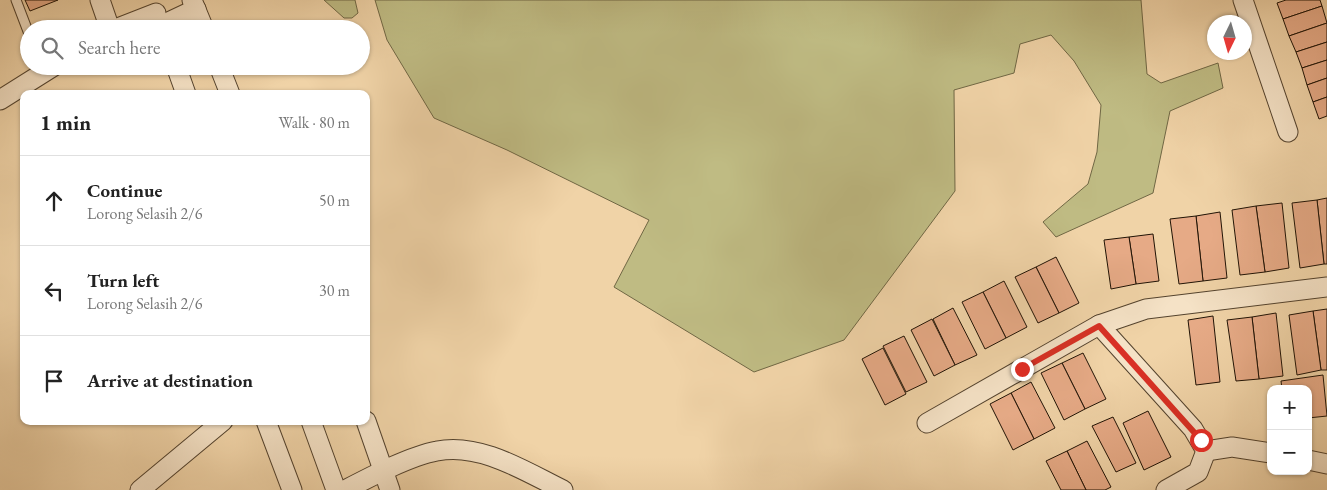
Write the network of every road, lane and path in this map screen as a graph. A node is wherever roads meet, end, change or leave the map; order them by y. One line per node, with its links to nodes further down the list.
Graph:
1 (16, 0): 6 (lane)
2 (100, 0): 7 (street)
3 (1244, 0): 15 (street)
4 (194, 4): 5 (street); 8 (street)
5 (157, 17)
6 (24, 20)
7 (107, 20)
8 (200, 20)
9 (37, 75): 14 (street)
10 (179, 75): 12 (street)
11 (223, 75): 13 (street)
12 (185, 90)
13 (228, 90)
14 (0, 100)
15 (1288, 132)
16 (1327, 287): 17 (street)
17 (1099, 326): 18 (street); 23 (street)
18 (927, 423)
19 (218, 425): 28 (street)
20 (268, 425): 29 (street)
21 (312, 425): 30 (street)
22 (367, 425): 27 (street)
23 (1206, 452): 24 (street); 34 (street)
24 (1267, 452)
25 (1312, 461): 26 (street)
26 (1327, 464)
27 (383, 471): 31 (street); 32 (street); 33 (street)
28 (140, 490)
29 (292, 490)
30 (336, 490)
31 (345, 490)
32 (390, 490)
33 (563, 490)
34 (1166, 490)

